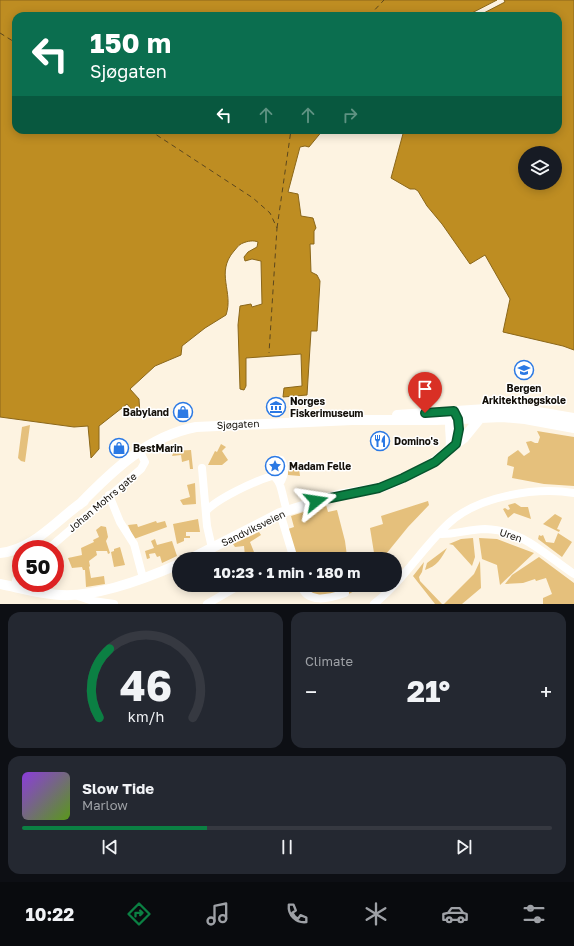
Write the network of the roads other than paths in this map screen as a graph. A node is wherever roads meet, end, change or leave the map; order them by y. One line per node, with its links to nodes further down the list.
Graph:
1 (454, 416): 2 (main road); 3 (main road); 5 (main road); 6 (main road, Sjøgaten)
2 (481, 417): 4 (main road); 5 (main road, Sandviksveien)
3 (574, 418)
4 (574, 428)
5 (453, 447): 13 (main road, Sandviksveien)
6 (141, 453): 11 (street, Johan Mohrs gate); 19 (main road, Sjøgaten)
7 (202, 468): 12 (street)
8 (272, 476): 9 (street); 9 (street); 12 (street)
9 (280, 483): 13 (street)
10 (574, 493): 14 (street)
11 (109, 496): 15 (street, Johan Mohrs gate); 22 (street)
12 (206, 511): 16 (street)
13 (283, 512): 16 (main road, Sandviksveien); 18 (street)
14 (439, 534): 21 (street, Uren); 32 (street)
15 (58, 540)
16 (212, 548): 17 (main road, Sandviksveien)
17 (204, 552)
18 (290, 552)
19 (0, 553)
20 (172, 567): 22 (main road)
21 (574, 574)
22 (143, 578): 29 (main road)
23 (0, 584): 24 (main road)
24 (12, 586)
25 (39, 592): 29 (main road)
26 (228, 592): 31 (street)
27 (304, 592): 28 (street)
28 (345, 593)
29 (74, 595): 30 (street)
30 (114, 604)
31 (207, 604)
32 (374, 604)

